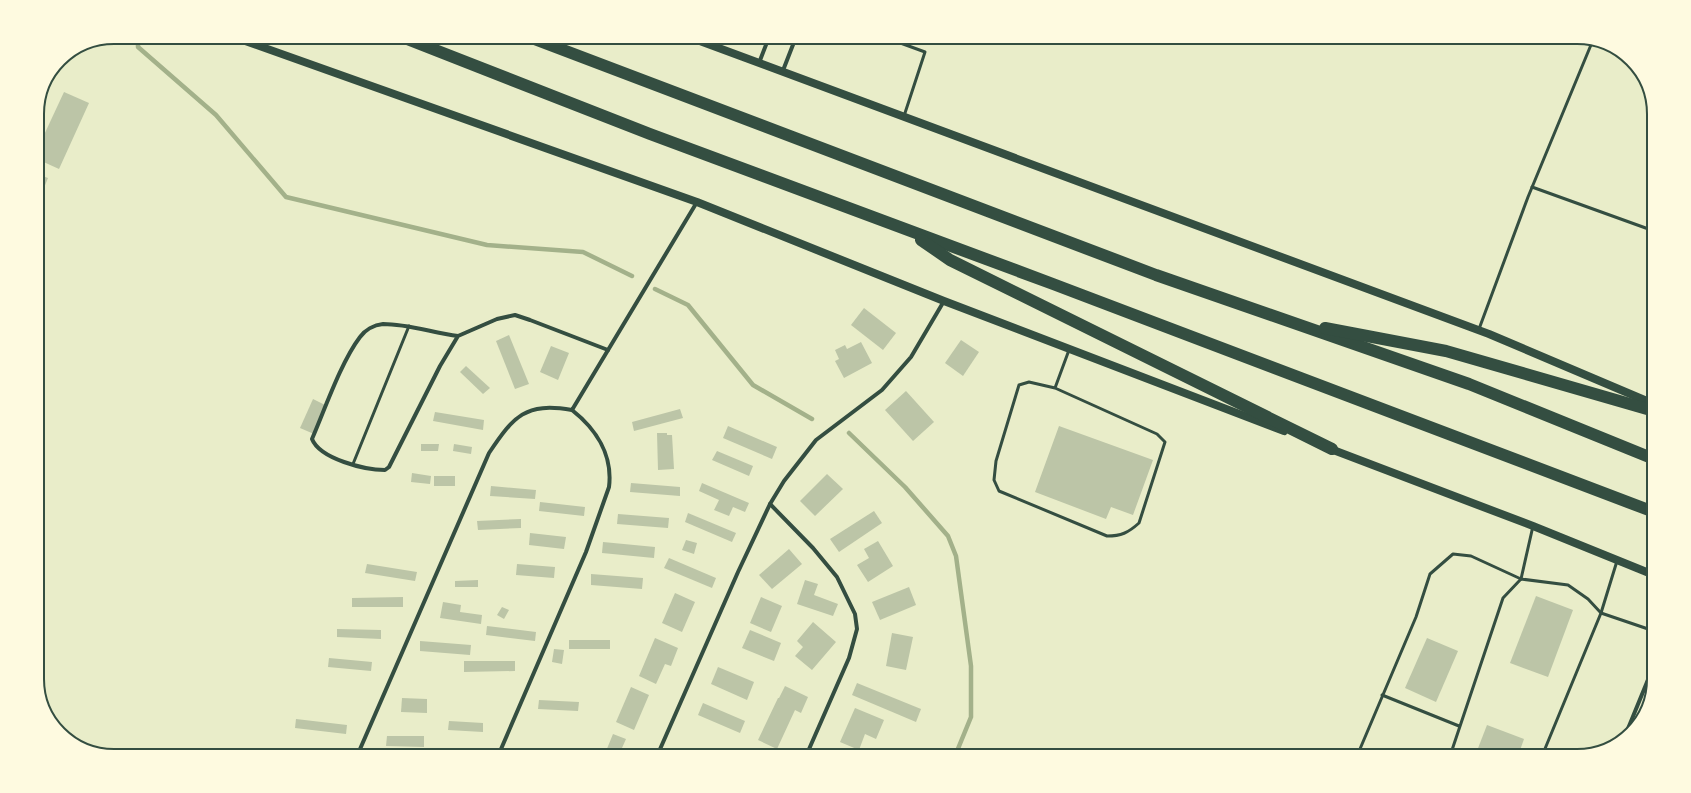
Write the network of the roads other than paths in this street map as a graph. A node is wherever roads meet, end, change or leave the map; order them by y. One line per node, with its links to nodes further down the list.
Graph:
1 (254, 44): 13 (main road)
2 (420, 44): 15 (highway)
3 (547, 44): 17 (highway)
4 (707, 44): 9 (main road)
5 (766, 44): 9 (street)
6 (793, 44): 10 (street)
7 (904, 44): 11 (lane)
8 (1591, 45): 12 (lane)
9 (759, 64): 10 (main road)
10 (782, 73): 11 (main road)
11 (903, 118): 19 (main road)
12 (1532, 187): 14 (lane); 19 (lane)
13 (697, 202): 16 (main road); 22 (street)
14 (1647, 228)
15 (905, 229): 27 (highway); 31 (highway)
16 (944, 301): 21 (main road); 30 (street)
17 (1285, 320): 25 (highway); 28 (highway)
18 (409, 326): 20 (street); 29 (lane); 29 (street)
19 (1478, 330): 24 (main road)
20 (458, 336): 22 (street); 29 (street)
21 (1069, 349): 23 (lane); 27 (main road)
22 (608, 350): 26 (street)
23 (1055, 388): 23 (lane)
24 (1647, 401)
25 (1647, 409)
26 (572, 410): 42 (street); 43 (street)
27 (1332, 449): 32 (main road)
28 (1647, 456)
29 (353, 464)
30 (770, 504): 44 (street); 45 (street)
31 (1647, 509)
32 (1534, 526): 33 (main road); 35 (lane)
33 (1618, 560): 34 (main road); 36 (lane)
34 (1647, 572)
35 (1521, 579): 36 (lane); 39 (lane); 41 (lane)
36 (1601, 613): 37 (lane); 48 (lane)
37 (1647, 629)
38 (1646, 683): 40 (street)
39 (1382, 695): 41 (lane); 46 (lane)
40 (1630, 723)
41 (1459, 726): 47 (lane)
42 (361, 749)
43 (501, 749)
44 (660, 749)
45 (809, 749)
46 (1360, 749)
47 (1452, 749)
48 (1545, 749)

